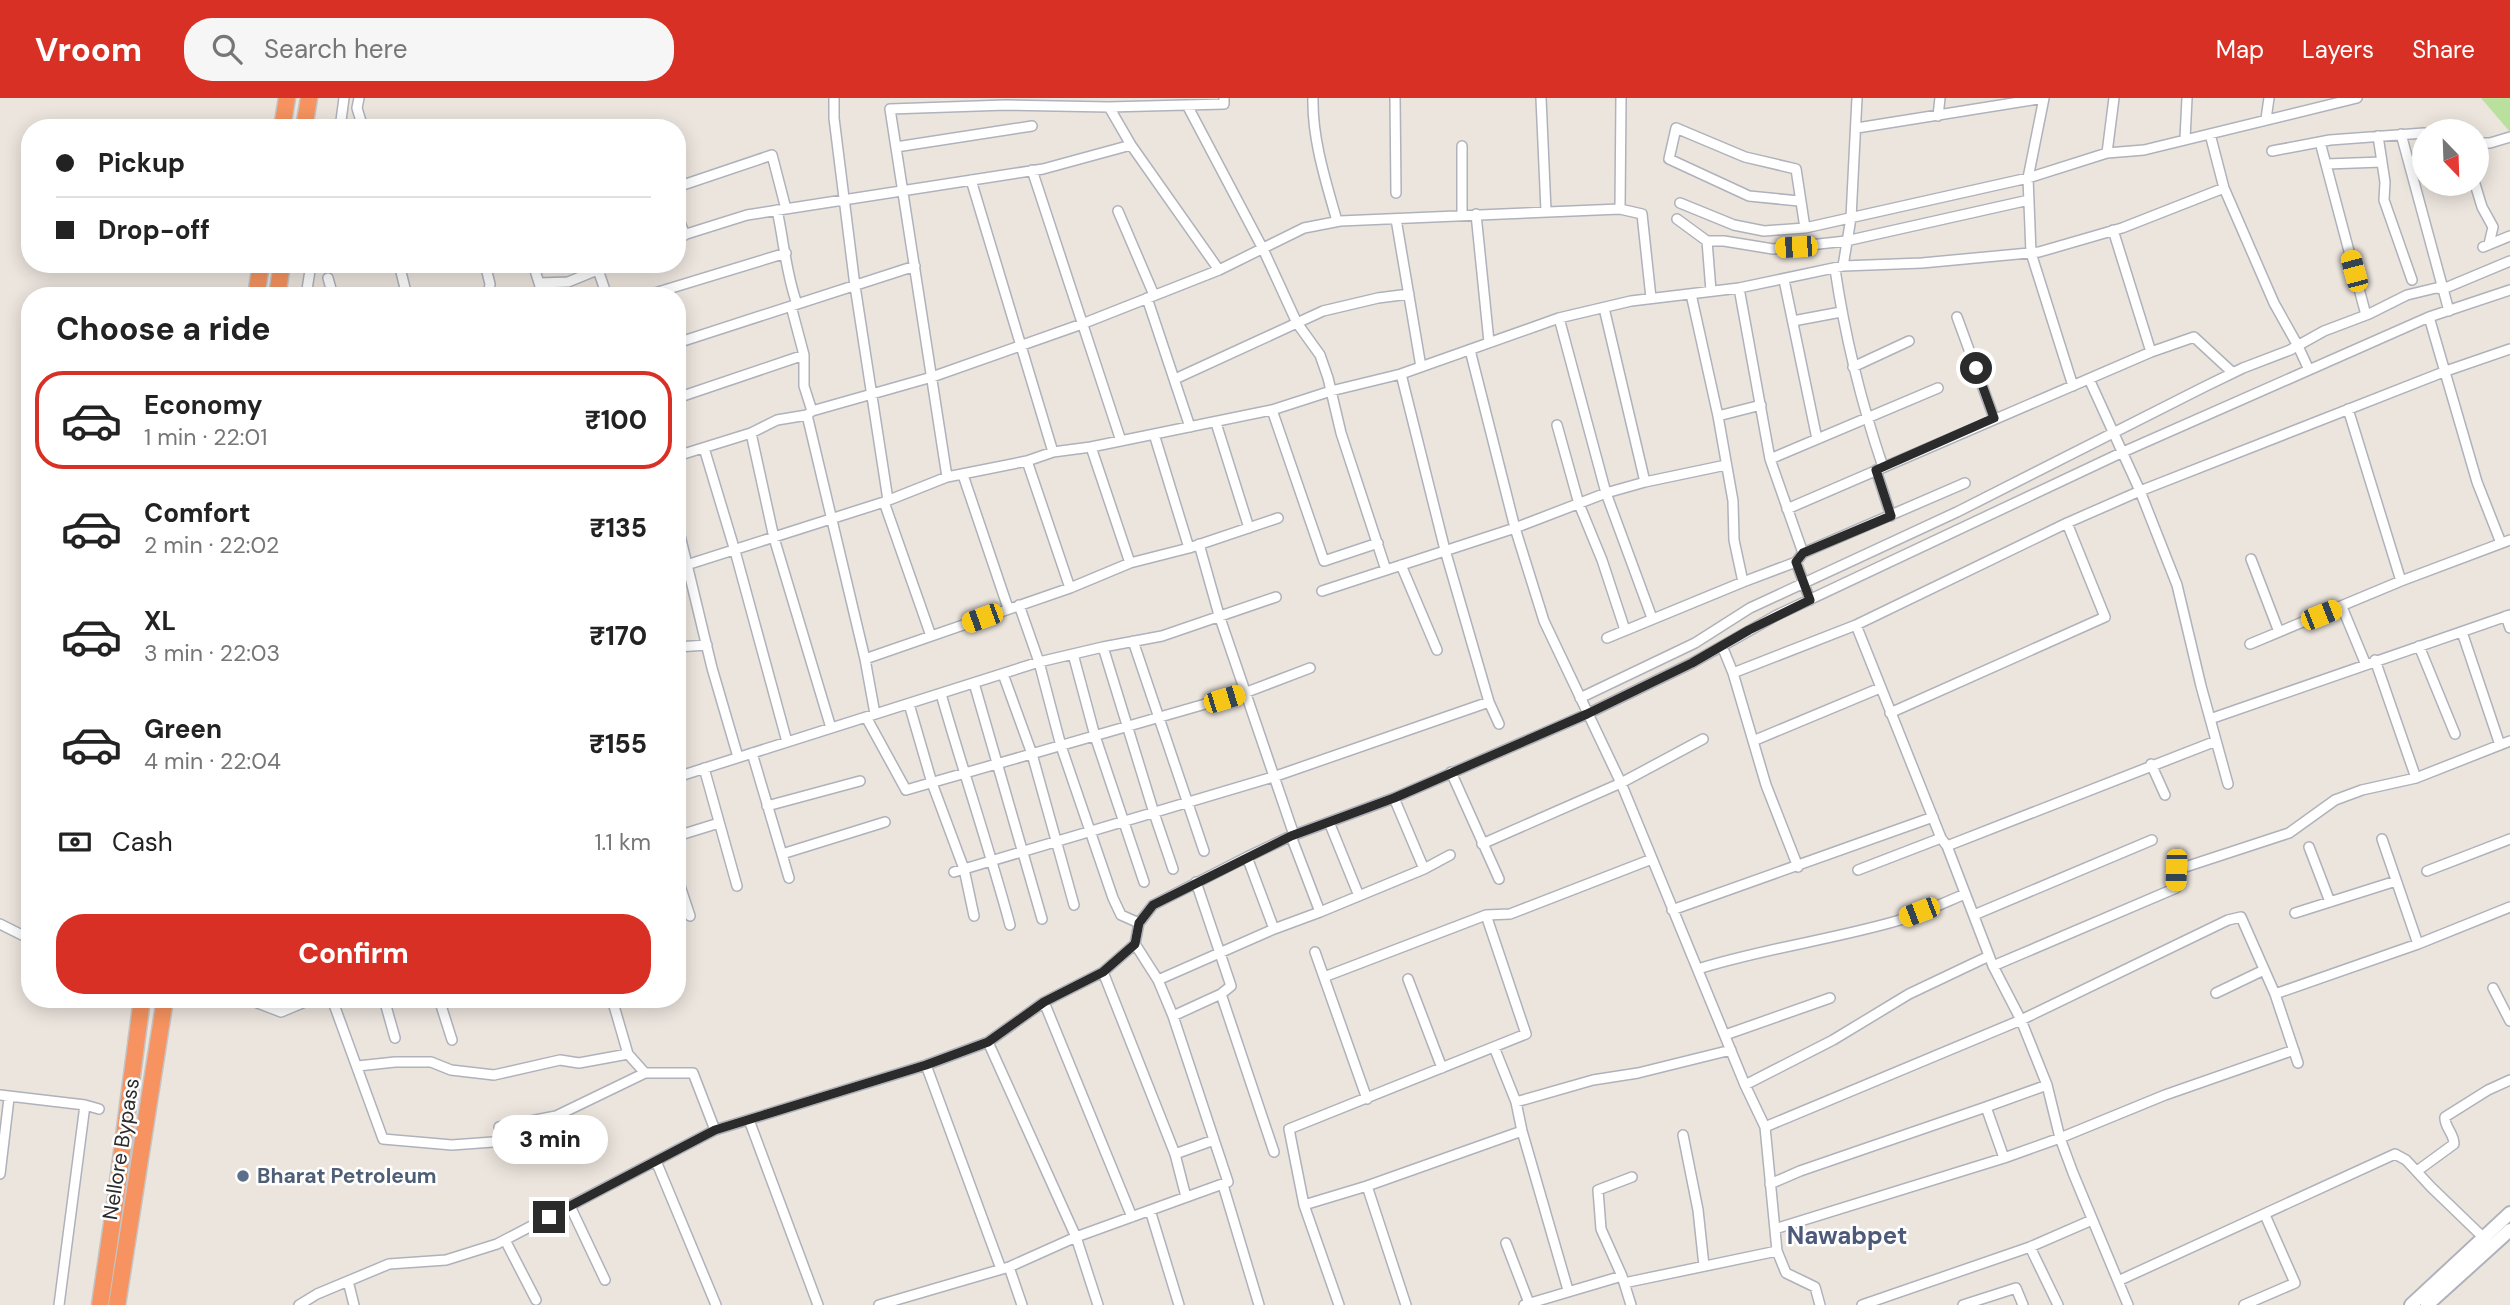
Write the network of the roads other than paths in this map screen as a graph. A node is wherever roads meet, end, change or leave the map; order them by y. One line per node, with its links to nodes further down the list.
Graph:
1 (287, 98): 25 (highway)
2 (309, 98): 26 (highway)
3 (344, 98): 27 (street)
4 (359, 98): 28 (street)
5 (834, 98): 55 (street)
6 (1224, 98): 21 (street)
7 (1314, 98): 67 (street)
8 (1395, 98): 52 (street)
9 (1541, 98): 61 (street)
10 (1621, 98): 59 (street)
11 (1857, 98): 30 (street)
12 (1940, 98): 23 (street)
13 (2114, 98): 43 (street)
14 (2187, 98): 36 (street)
15 (2269, 98): 24 (street)
16 (2357, 98): 24 (street)
17 (939, 102): 18 (street); 41 (street)
18 (1006, 102): 19 (street)
19 (1080, 102): 22 (street)
20 (1150, 102): 21 (street); 22 (street)
21 (1187, 105): 74 (street)
22 (1109, 107): 39 (street)
23 (1938, 116): 30 (street); 47 (street)
24 (2266, 118): 31 (street)
25 (284, 119)
26 (306, 119)
27 (341, 119)
28 (360, 119)
29 (1032, 126): 41 (street)
30 (1857, 128): 64 (street)
31 (2210, 134): 36 (street); 50 (street)
32 (2401, 134): 33 (street); 34 (street); 96 (street)
33 (2412, 134)
34 (2378, 136): 37 (street); 44 (street)
35 (2510, 137): 38 (street)
36 (2185, 139): 43 (street)
37 (2320, 142): 42 (street); 45 (street)
38 (2489, 143)
39 (1131, 145): 46 (street); 80 (street)
40 (1462, 146): 63 (street)
41 (896, 148): 51 (street)
42 (2272, 151)
43 (2107, 153): 47 (street)
44 (2382, 162): 45 (street); 86 (street)
45 (2326, 164): 107 (street)
46 (1032, 170): 48 (street); 113 (street)
47 (2028, 178): 54 (street); 64 (street)
48 (971, 180): 51 (street); 117 (street)
49 (686, 184): 58 (street)
50 (2224, 188): 69 (street); 118 (street)
51 (903, 191): 55 (street); 78 (street)
52 (1396, 193)
53 (2479, 196): 71 (street)
54 (2029, 200): 73 (street); 76 (street)
55 (845, 201): 58 (street); 89 (street)
56 (1799, 201): 56 (street); 68 (street)
57 (1680, 203): 68 (street)
58 (782, 209): 70 (street); 75 (street)
59 (1620, 209): 61 (street); 102 (street)
60 (1118, 211): 101 (street)
61 (1546, 211): 62 (street)
62 (1476, 214): 63 (street); 116 (street)
63 (1462, 215): 65 (street)
64 (1851, 218): 68 (street); 73 (street)
65 (1396, 219): 67 (street); 99 (street)
66 (1677, 219): 72 (street)
67 (1338, 221): 74 (street)
68 (1805, 228)
69 (2113, 230): 76 (street); 121 (street)
70 (686, 234)
71 (2510, 236)
72 (1707, 241): 73 (street); 98 (street)
73 (1846, 241): 79 (street)
74 (1263, 249): 80 (street); 112 (street)
75 (786, 253): 94 (street); 103 (street)
76 (2031, 253): 79 (street); 132 (street)
77 (2510, 261): 96 (street)
78 (915, 266): 89 (street); 129 (street)
79 (1839, 268): 85 (street); 106 (street)
80 (1219, 270): 101 (street)
81 (487, 273): 88 (street)
82 (536, 273): 87 (street)
83 (587, 273): 87 (street)
84 (328, 278): 90 (street)
85 (1784, 280): 95 (street); 111 (street)
86 (2412, 280)
87 (539, 283): 93 (street)
88 (490, 284): 91 (street); 92 (street)
89 (855, 286): 103 (street); 136 (street)
90 (330, 287)
91 (490, 287)
92 (491, 287)
93 (541, 287)
94 (675, 287)
95 (1739, 288): 98 (street); 137 (street)
96 (2443, 289): 105 (street); 107 (street)
97 (2510, 290): 105 (street)
98 (1711, 291): 100 (street)
99 (1409, 294): 112 (street); 123 (street)
100 (1691, 294): 102 (street); 141 (street)
101 (1150, 297): 113 (street); 130 (street)
102 (1651, 298): 104 (street)
103 (794, 305): 114 (street); 122 (street)
104 (1604, 307): 110 (street); 163 (street)
105 (2449, 310): 109 (street)
106 (1841, 312): 111 (street); 124 (street)
107 (2366, 315): 118 (street)
108 (1957, 317): 143 (street)
109 (2430, 317): 125 (street); 126 (street)
110 (1559, 318): 116 (street); 166 (street)
111 (1793, 321): 150 (street)
112 (1297, 323): 130 (street); 134 (street)
113 (1082, 324): 117 (street); 151 (street)
114 (686, 340)
115 (1909, 341): 124 (street)
116 (1489, 342): 120 (street)
117 (1022, 345): 129 (street); 154 (street)
118 (2298, 346): 125 (street); 127 (street)
119 (2510, 349): 126 (street)
120 (1470, 350): 123 (street); 175 (street)
121 (2151, 352): 127 (street); 131 (street)
122 (804, 355): 135 (street); 140 (street)
123 (1420, 367): 128 (street)
124 (1853, 367): 142 (street)
125 (2309, 370): 155 (street)
126 (2446, 371): 138 (street); 177 (street)
127 (2234, 373): 149 (street)
128 (1401, 374): 134 (street); 181 (street)
129 (932, 377): 136 (street); 162 (street)
130 (1175, 379): 146 (street)
131 (2089, 379): 132 (street); 149 (street)
132 (2073, 386): 143 (street)
133 (1938, 388): 142 (street)
134 (1331, 391): 139 (street); 178 (street)
135 (686, 395)
136 (872, 395): 140 (street); 167 (street)
137 (1761, 405): 141 (street); 157 (street)
138 (2348, 409): 165 (street); 191 (street)
139 (1272, 410): 144 (street); 178 (street)
140 (809, 413): 147 (street); 172 (street)
141 (1718, 416): 159 (street)
142 (1867, 418): 150 (street); 160 (street)
143 (1994, 418): 160 (street)
144 (1216, 423): 146 (street); 174 (street)
145 (1557, 425): 168 (street)
146 (1190, 427): 148 (street)
147 (751, 433): 152 (street); 176 (street)
148 (1154, 434): 151 (street); 180 (street)
149 (2115, 434): 155 (street); 193 (street)
150 (1817, 439): 157 (street)
151 (1121, 441): 153 (street)
152 (704, 447): 156 (street); 182 (street)
153 (1091, 447): 154 (street); 187 (street)
154 (1053, 452): 158 (street)
155 (2123, 452): 165 (street); 197 (street)
156 (686, 453)
157 (1770, 459): 169 (street)
158 (1027, 461): 161 (street); 194 (street)
159 (1726, 465): 163 (street); 192 (street)
160 (1879, 468): 169 (street); 170 (street)
161 (963, 475): 162 (street); 200 (street)
162 (947, 477): 167 (street)
163 (1645, 482): 166 (street)
164 (1965, 483): 170 (street)
165 (2140, 491): 173 (street); 238 (street)
166 (1606, 493): 168 (street); 203 (street)
167 (886, 501): 172 (street); 209 (street)
168 (1579, 504): 175 (street); 206 (street)
169 (1787, 509): 183 (street)
170 (1891, 516): 183 (street)
171 (1278, 518): 174 (street)
172 (830, 519): 176 (street); 220 (street)
173 (2067, 523): 204 (street); 234 (street)
174 (1250, 528): 179 (street)
175 (1514, 528): 181 (street); 231 (street)
176 (774, 538): 182 (street); 241 (street)
177 (2505, 542): 191 (street)
178 (1378, 543): 190 (street)
179 (1199, 544): 180 (street); 201 (street)
180 (1189, 548): 187 (street)
181 (1445, 550): 189 (street); 232 (street)
182 (735, 551): 188 (street); 247 (street)
183 (1803, 553): 186 (street)
184 (686, 557): 188 (street)
185 (2251, 559): 207 (street)
186 (1796, 562): 192 (street); 193 (street)
187 (1130, 563): 194 (street)
188 (688, 564): 213 (street)
189 (1401, 565): 190 (street); 218 (street)
190 (1386, 570): 195 (street)
191 (2401, 581): 199 (street)
192 (1743, 582): 203 (street)
193 (1804, 582): 197 (street); 231 (street)
194 (1070, 587): 198 (street)
195 (1322, 591)
196 (1276, 597): 201 (street)
197 (1810, 600): 215 (street)
198 (1019, 605): 200 (street); 222 (street)
199 (2342, 607): 207 (street); 223 (street)
200 (1008, 608): 209 (street)
201 (1219, 615): 211 (street); 229 (street)
202 (2508, 616): 205 (street); 208 (street)
203 (1652, 618): 206 (street)
204 (1856, 625): 225 (street); 228 (street)
205 (2510, 628)
206 (1625, 630): 210 (street)
207 (2279, 632): 212 (street)
208 (2462, 632): 216 (street); 248 (street)
209 (931, 636): 220 (street)
210 (1606, 638)
211 (1133, 641): 217 (street); 237 (street)
212 (2250, 644)
213 (707, 645): 214 (street); 252 (street)
214 (686, 646)
215 (1722, 646): 225 (street); 235 (street)
216 (2419, 646): 221 (street); 242 (street)
217 (1103, 647): 219 (street); 240 (street)
218 (1437, 650)
219 (1073, 654): 222 (street); 243 (street)
220 (865, 659): 236 (street)
221 (2375, 660): 223 (street); 260 (street)
222 (1040, 663): 226 (street); 249 (street)
223 (2366, 665): 238 (street)
224 (1310, 668): 229 (street)
225 (1733, 673): 245 (street)
226 (1003, 674): 227 (street); 251 (street)
227 (974, 683): 230 (street); 254 (street)
228 (1880, 688): 234 (street); 245 (street)
229 (1247, 692): 237 (street); 259 (street)
230 (941, 694): 233 (street); 258 (street)
231 (1580, 698): 235 (street)
232 (1489, 702): 239 (street); 259 (street)
233 (909, 704): 236 (street); 262 (street)
234 (1890, 713): 270 (street)
235 (1587, 714): 256 (street); 263 (street)
236 (871, 716): 241 (street); 262 (street)
237 (1157, 718): 240 (street); 267 (street)
238 (2210, 719): 246 (street)
239 (1499, 724)
240 (1127, 727): 243 (street); 269 (street)
241 (831, 728): 247 (street)
242 (2455, 734)
243 (1095, 736): 249 (street); 272 (street)
244 (1703, 739): 263 (street)
245 (1753, 741): 292 (street)
246 (2216, 741): 253 (street); 264 (street)
247 (787, 742): 250 (street)
248 (2505, 743): 260 (street)
249 (1061, 746): 251 (street); 276 (street)
250 (752, 753): 252 (street); 268 (street)
251 (1032, 754): 254 (street); 281 (street)
252 (738, 757): 255 (street)
253 (2151, 764): 265 (street); 282 (street)
254 (996, 765): 258 (street); 285 (street)
255 (704, 768): 257 (street); 274 (street)
256 (1451, 772): 266 (street); 283 (street)
257 (686, 773)
258 (964, 774): 262 (street); 291 (street)
259 (1276, 776): 267 (street); 277 (street)
260 (2416, 778): 328 (street)
261 (860, 781): 268 (street)
262 (932, 783): 295 (street)
263 (1621, 783): 283 (street); 290 (street)
264 (2228, 784)
265 (2165, 795)
266 (1394, 798): 273 (street); 294 (street)
267 (1188, 804): 269 (street); 286 (street)
268 (767, 806): 287 (street)
269 (1154, 813): 272 (street); 293 (street)
270 (1933, 817): 282 (street); 292 (street)
271 (885, 822): 287 (street)
272 (1123, 822): 276 (street); 301 (street)
273 (1329, 822): 277 (street); 305 (street)
274 (719, 823): 275 (street); 303 (street)
275 (686, 832)
276 (1090, 832): 281 (street); 318 (street)
277 (1292, 835): 289 (street); 311 (street)
278 (2152, 839): 314 (street)
279 (2382, 839): 300 (street)
280 (2510, 839): 297 (street)
281 (1056, 842): 285 (street); 308 (street)
282 (1944, 842): 296 (street); 304 (street)
283 (1482, 844): 299 (street)
284 (2309, 847): 306 (street)
285 (1023, 851): 291 (street); 317 (street)
286 (1204, 851)
287 (782, 854): 298 (street)
288 (1450, 855): 294 (street)
289 (1247, 857): 302 (street); 321 (street)
290 (1652, 859): 310 (street); 313 (street)
291 (992, 860): 295 (street); 320 (street)
292 (1798, 867): 310 (street)
293 (1173, 869)
294 (1424, 869): 305 (street)
295 (959, 870): 316 (street)
296 (1858, 870)
297 (2427, 871)
298 (789, 878)
299 (1499, 879)
300 (2396, 881): 306 (street); 324 (street)
301 (1144, 882)
302 (1196, 882): 318 (street); 326 (street)
303 (737, 886)
304 (1965, 894): 314 (street); 329 (street)
305 (1359, 896): 311 (street)
306 (2330, 902): 312 (street)
307 (686, 905): 315 (street)
308 (1074, 905)
309 (2510, 907): 324 (street)
310 (1672, 910): 329 (street)
311 (1321, 912): 321 (street)
312 (2295, 913)
313 (1486, 915): 332 (street); 356 (street)
314 (1974, 915): 327 (street)
315 (690, 916)
316 (974, 916)
317 (1042, 919)
318 (1139, 923): 323 (street)
319 (0, 924): 322 (street)
320 (1010, 925)
321 (1273, 929): 326 (street)
322 (21, 934)
323 (1135, 944): 331 (street); 334 (street)
324 (2418, 944): 338 (street)
325 (1315, 952): 332 (street)
326 (1219, 955): 334 (street); 337 (street)
327 (1989, 956): 328 (street); 366 (street)
328 (1993, 966): 350 (street)
329 (1698, 969): 352 (street)
330 (2264, 970): 336 (street); 338 (street); 350 (street)
331 (1103, 972): 340 (street); 384 (street)
332 (1324, 977): 369 (street)
333 (1408, 979): 363 (street)
334 (1158, 980): 349 (street)
335 (2493, 988): 351 (street)
336 (2216, 993)
337 (1221, 994): 349 (street); 383 (street)
338 (2275, 994): 358 (street)
339 (1830, 998): 352 (street)
340 (1044, 1002): 355 (street); 399 (street)
341 (141, 1008): 419 (highway, Nellore Bypass)
342 (165, 1008): 420 (highway, Nellore Bypass)
343 (271, 1008): 344 (street)
344 (291, 1008)
345 (335, 1008): 362 (street)
346 (387, 1008): 353 (street)
347 (442, 1008): 354 (street)
348 (615, 1008): 359 (street)
349 (1173, 1016): 381 (street)
350 (2021, 1020): 367 (street); 375 (street)
351 (2510, 1021)
352 (1725, 1035): 357 (street)
353 (395, 1038)
354 (452, 1040)
355 (988, 1042): 361 (street); 403 (street)
356 (1494, 1047): 363 (street); 370 (street)
357 (1731, 1050): 366 (street); 370 (street)
358 (2294, 1050): 360 (street); 380 (street)
359 (628, 1054): 362 (street); 364 (street)
360 (2298, 1063)
361 (926, 1065): 374 (street); 410 (street)
362 (358, 1066): 382 (street)
363 (1442, 1068): 369 (street)
364 (645, 1073): 376 (street); 377 (street)
365 (2510, 1080): 387 (street)
366 (1745, 1085): 375 (street)
367 (2047, 1085): 372 (street); 380 (street)
368 (4, 1097): 371 (street); 388 (street)
369 (1367, 1098): 394 (street)
370 (1516, 1102): 378 (street)
371 (85, 1105): 373 (street); 418 (street)
372 (1986, 1107): 385 (street); 390 (street)
373 (99, 1109)
374 (749, 1120): 377 (street); 424 (street)
375 (1766, 1126): 390 (street)
376 (499, 1127)
377 (715, 1130): 386 (street)
378 (1522, 1131): 392 (street); 415 (street)
379 (1682, 1135): 409 (street)
380 (2060, 1138): 385 (street); 400 (street)
381 (1214, 1140): 384 (street); 391 (street)
382 (493, 1142)
383 (1274, 1152)
384 (1175, 1154): 393 (street)
385 (2004, 1158): 401 (street)
386 (656, 1161): 395 (street); 423 (street)
387 (2417, 1171): 398 (street); 406 (street)
388 (0, 1174)
389 (1632, 1177): 412 (street)
390 (1770, 1184): 401 (street)
391 (1223, 1185): 393 (street); 429 (street)
392 (1367, 1186): 394 (street); 431 (street)
393 (1186, 1197): 396 (street)
394 (1304, 1205): 430 (street)
395 (570, 1206): 404 (street); 411 (street)
396 (1150, 1210): 399 (street); 428 (street)
397 (2510, 1213): 406 (main road)
398 (2265, 1215): 414 (street); 439 (street)
399 (1132, 1217): 403 (street)
400 (2092, 1220): 407 (street); 414 (street)
401 (1775, 1229): 408 (street)
402 (2510, 1230): 406 (main road)
403 (1076, 1237): 410 (street); 427 (street)
404 (506, 1240): 413 (street); 416 (street)
405 (1507, 1242): 417 (street)
406 (2487, 1242): 440 (main road); 441 (main road)
407 (2031, 1247): 434 (street); 437 (street)
408 (1777, 1251): 409 (street); 433 (street)
409 (1704, 1266): 412 (street)
410 (1005, 1268): 425 (street); 426 (street)
411 (605, 1280)
412 (1623, 1280): 415 (street); 432 (street)
413 (348, 1281): 421 (street); 422 (street)
414 (2118, 1281): 438 (street)
415 (1568, 1290): 417 (street)
416 (536, 1300)
417 (1527, 1304)
418 (59, 1305)
419 (100, 1305)
420 (117, 1305)
421 (299, 1305)
422 (354, 1305)
423 (716, 1305)
424 (818, 1305)
425 (879, 1305)
426 (1022, 1305)
427 (1097, 1305)
428 (1179, 1305)
429 (1259, 1305)
430 (1339, 1305)
431 (1406, 1305)
432 (1631, 1305)
433 (1820, 1305)
434 (1862, 1305)
435 (1963, 1305): 436 (street)
436 (2023, 1305)
437 (2058, 1305)
438 (2128, 1305)
439 (2244, 1305)
440 (2411, 1305)
441 (2427, 1305)

